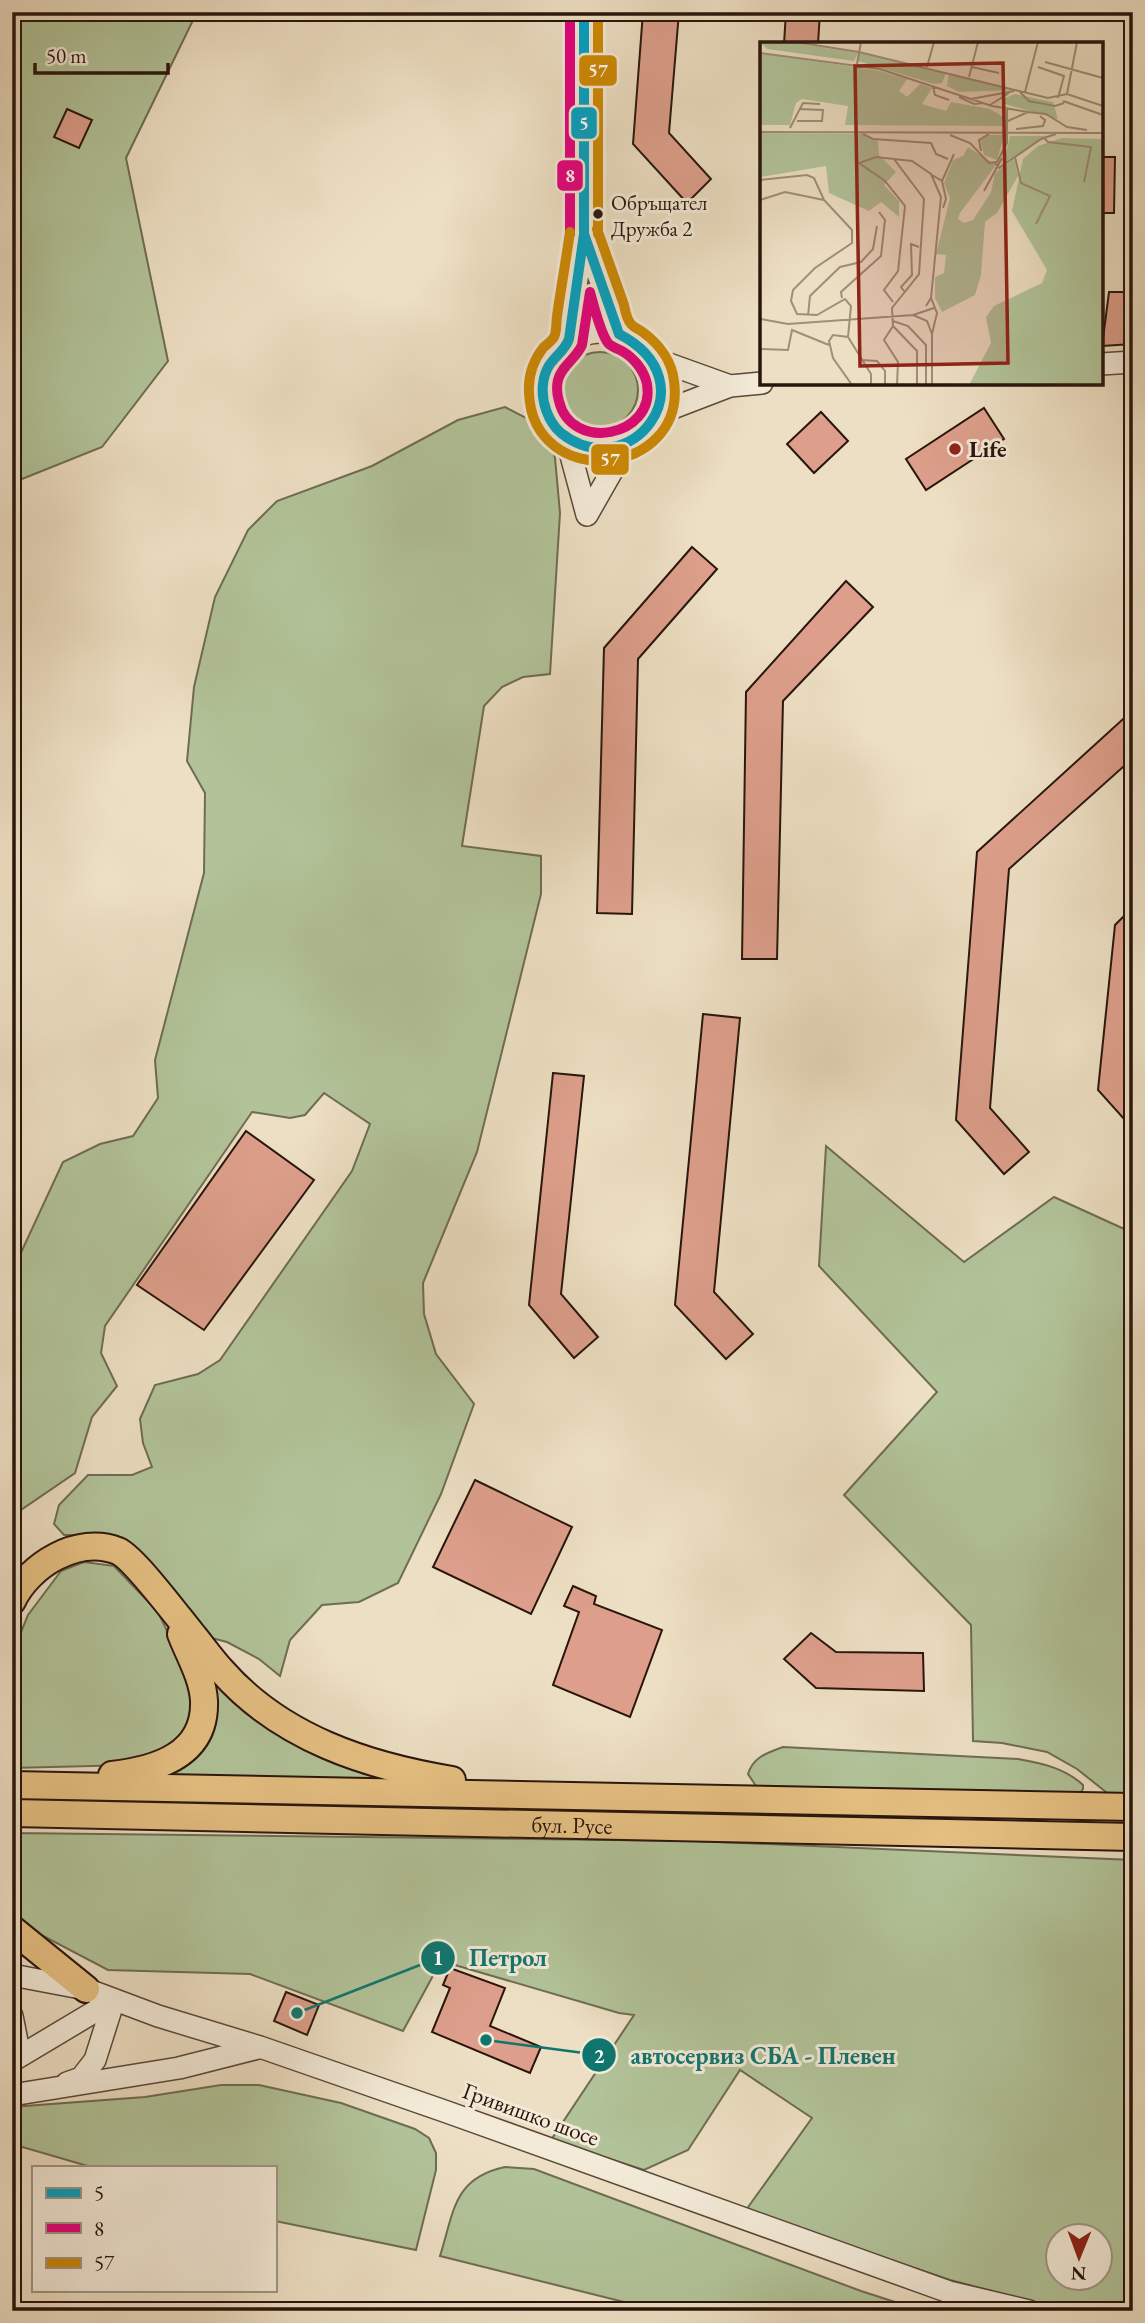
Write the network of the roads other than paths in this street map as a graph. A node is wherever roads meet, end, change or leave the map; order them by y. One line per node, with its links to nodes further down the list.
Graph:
1 (584, 12): 2 (street)
2 (584, 234): 3 (street); 4 (street)
3 (619, 334): 4 (street); 5 (street)
4 (567, 344): 11 (street)
5 (652, 358): 9 (street); 10 (street)
6 (1133, 362): 7 (street)
7 (1103, 364)
8 (760, 383): 9 (street)
9 (730, 386): 10 (street)
10 (657, 414): 12 (street)
11 (566, 437): 12 (street); 12 (street)
12 (628, 443)
13 (12, 1601): 14 (main road)
14 (168, 1603): 15 (main road); 16 (main road)
15 (21, 1786): 16 (main road, бул. Русе)
16 (540, 1795): 17 (main road, бул. Русе)
17 (1133, 1807)
18 (21, 1813): 19 (main road, бул. Русе)
19 (1133, 1837)
20 (12, 1930): 22 (main road)
21 (12, 1975): 22 (street, Гривишко шосе)
22 (86, 1989): 23 (street, Гривишко шосе)
23 (114, 2000): 25 (street, Гривишко шосе); 27 (street); 28 (street)
24 (12, 2016): 26 (street)
25 (260, 2047): 28 (street); 30 (street, Гривишко шосе)
26 (12, 2053)
27 (12, 2061)
28 (52, 2089): 29 (street)
29 (12, 2095)
30 (1029, 2311)

